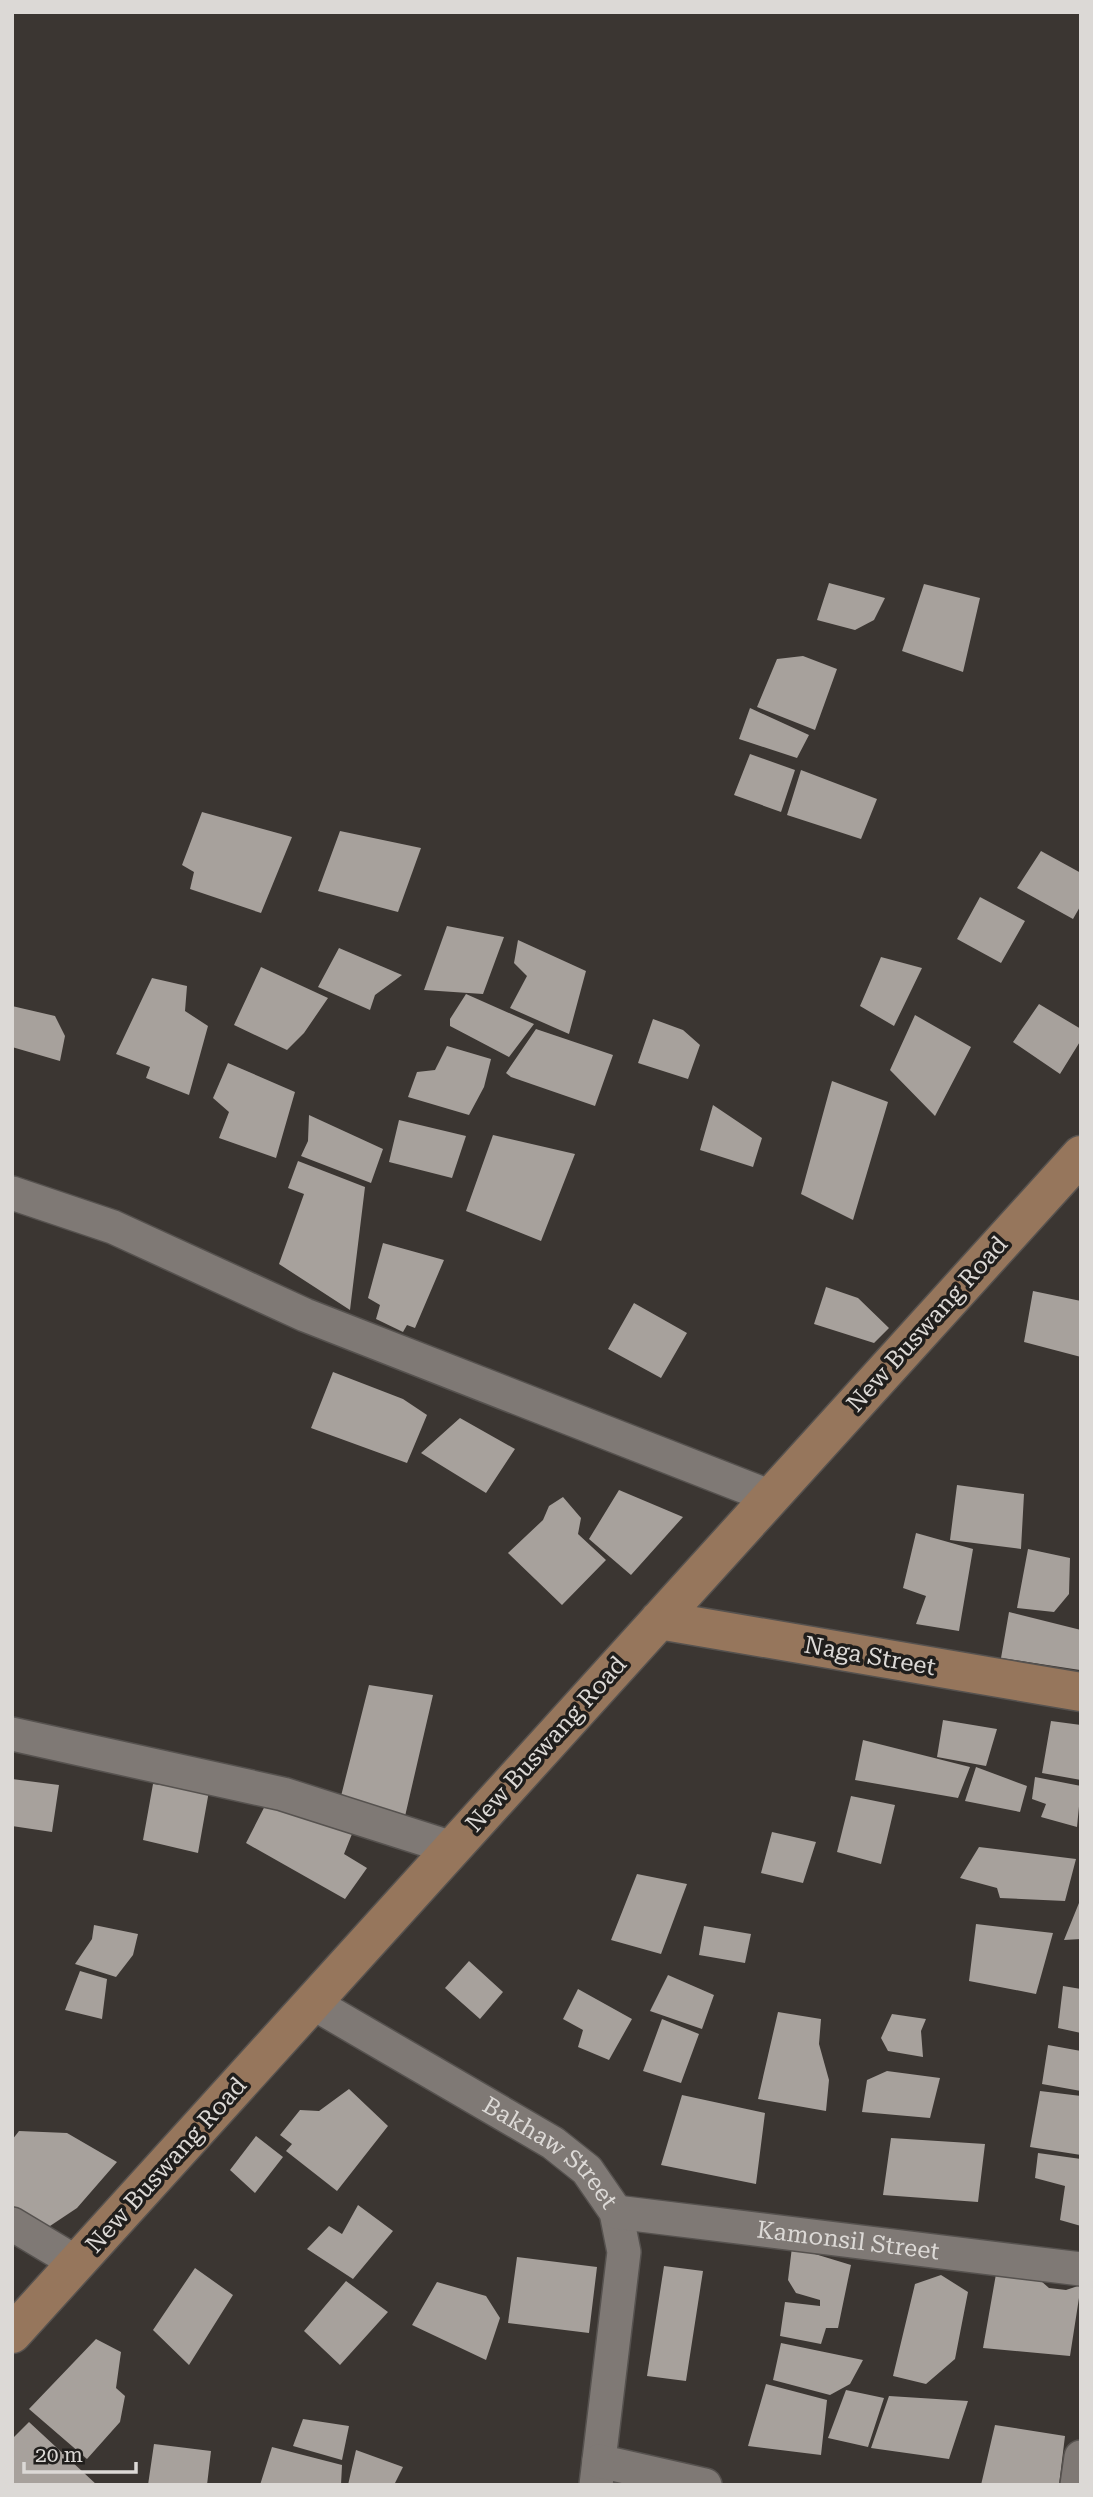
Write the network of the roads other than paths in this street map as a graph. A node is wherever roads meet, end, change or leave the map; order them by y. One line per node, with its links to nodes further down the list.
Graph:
1 (1081, 1155): 3 (street, New Buswang Road)
2 (12, 1193): 3 (street)
3 (771, 1497): 4 (street, New Buswang Road)
4 (659, 1620): 5 (street, Naga Street); 7 (street, New Buswang Road)
5 (1081, 1692)
6 (12, 1734): 7 (street)
7 (452, 1848): 8 (street, New Buswang Road)
8 (313, 2003): 9 (street, Bakhaw Street); 11 (street, New Buswang Road)
9 (616, 2212): 12 (street, Kamonsil Street); 15 (street, Bakhaw Street)
10 (12, 2224): 11 (street)
11 (77, 2263): 13 (street, New Buswang Road)
12 (1081, 2269)
13 (12, 2334)
14 (1081, 2457): 17 (street)
15 (598, 2473): 16 (street)
16 (705, 2485)
17 (1077, 2485)

